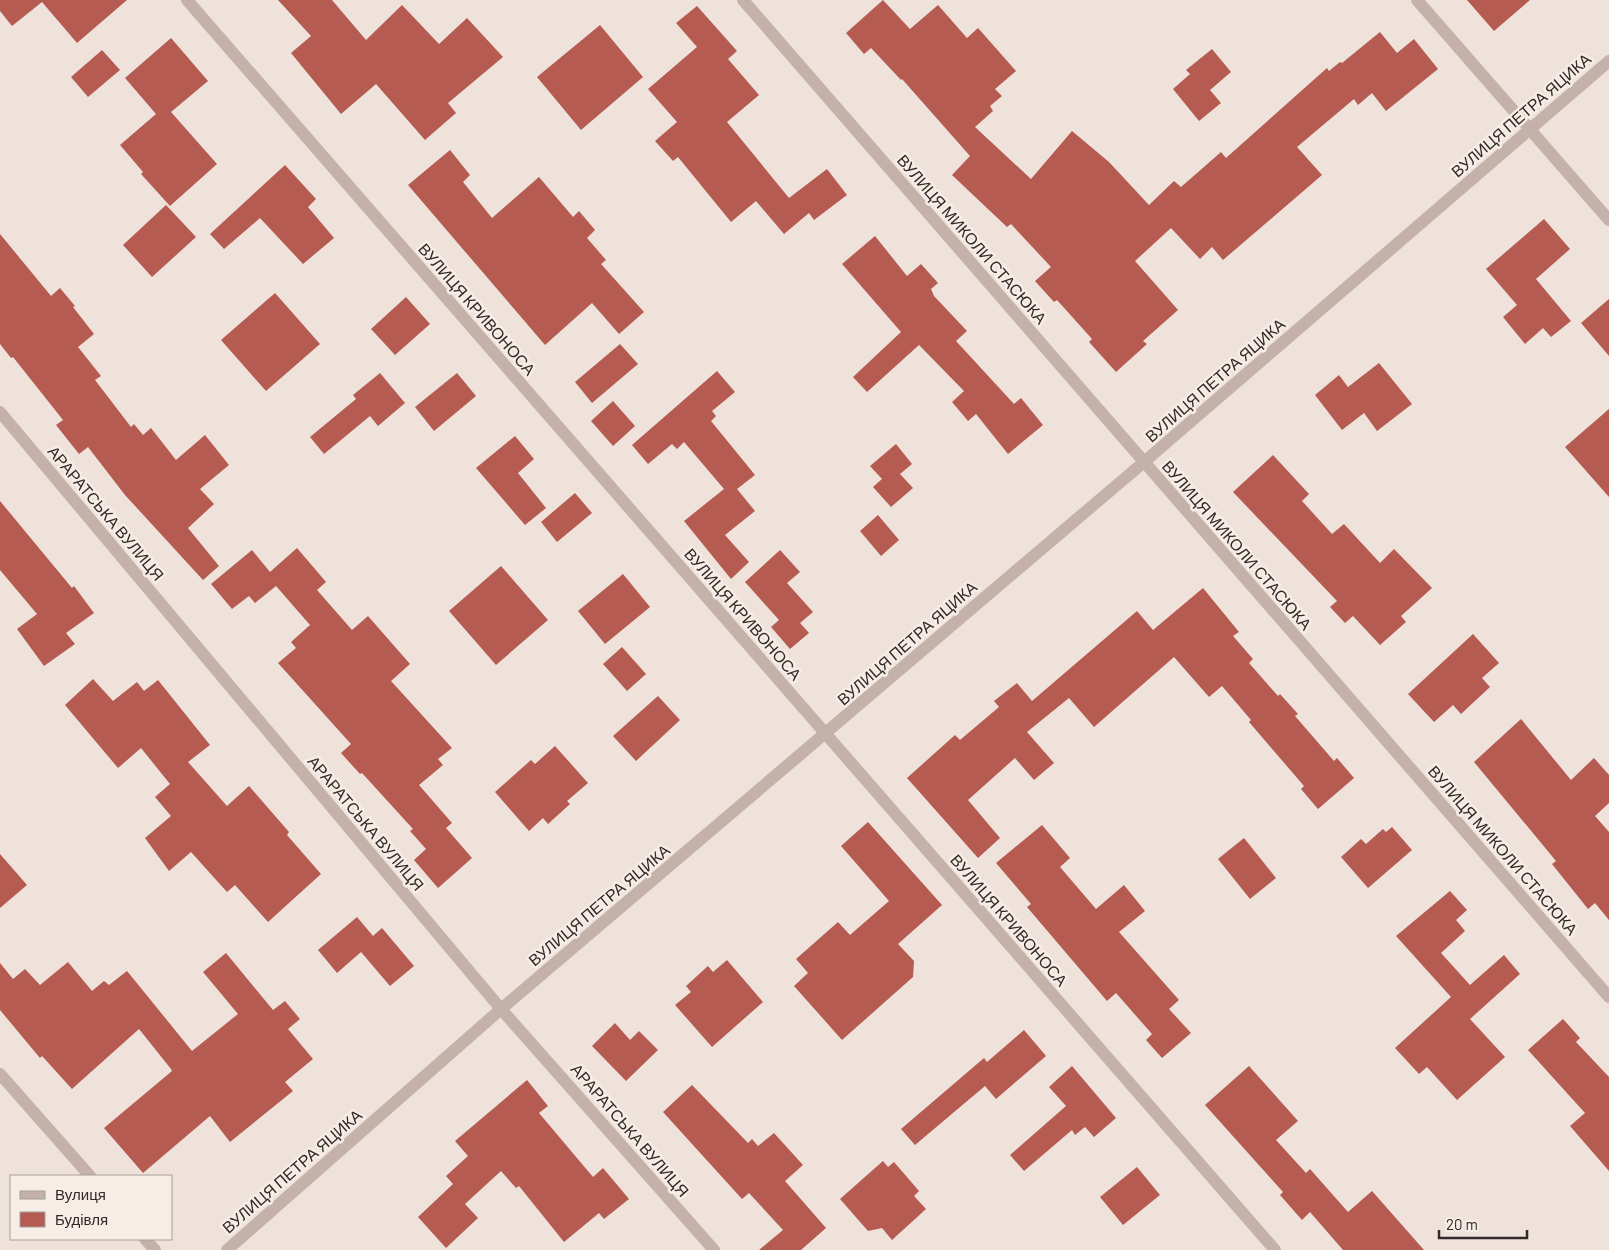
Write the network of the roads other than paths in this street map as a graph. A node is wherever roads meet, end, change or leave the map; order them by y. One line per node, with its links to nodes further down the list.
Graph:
1 (187, 0): 9 (street, ВУЛИЦЯ КРИВОНОСА)
2 (743, 0): 8 (street, ВУЛИЦЯ МИКОЛИ СТАСЮКА)
3 (1417, 0): 5 (street)
4 (1609, 61): 5 (street, ВУЛИЦЯ ПЕТРА ЯЦИКА)
5 (1530, 129): 6 (street); 8 (street, ВУЛИЦЯ ПЕТРА ЯЦИКА)
6 (1609, 220)
7 (0, 412): 11 (street, АРАРАТСЬКА ВУЛИЦЯ)
8 (1144, 462): 9 (street, ВУЛИЦЯ ПЕТРА ЯЦИКА); 10 (street, ВУЛИЦЯ МИКОЛИ СТАСЮКА)
9 (826, 734): 11 (street, ВУЛИЦЯ ПЕТРА ЯЦИКА); 18 (street, ВУЛИЦЯ КРИВОНОСА)
10 (1609, 997)
11 (501, 1009): 16 (street, ВУЛИЦЯ ПЕТРА ЯЦИКА); 17 (street, АРАРАТСЬКА ВУЛИЦЯ)
12 (0, 1074): 13 (street)
13 (89, 1175)
14 (146, 1240): 15 (street)
15 (155, 1250)
16 (227, 1250)
17 (714, 1250)
18 (1275, 1250)

